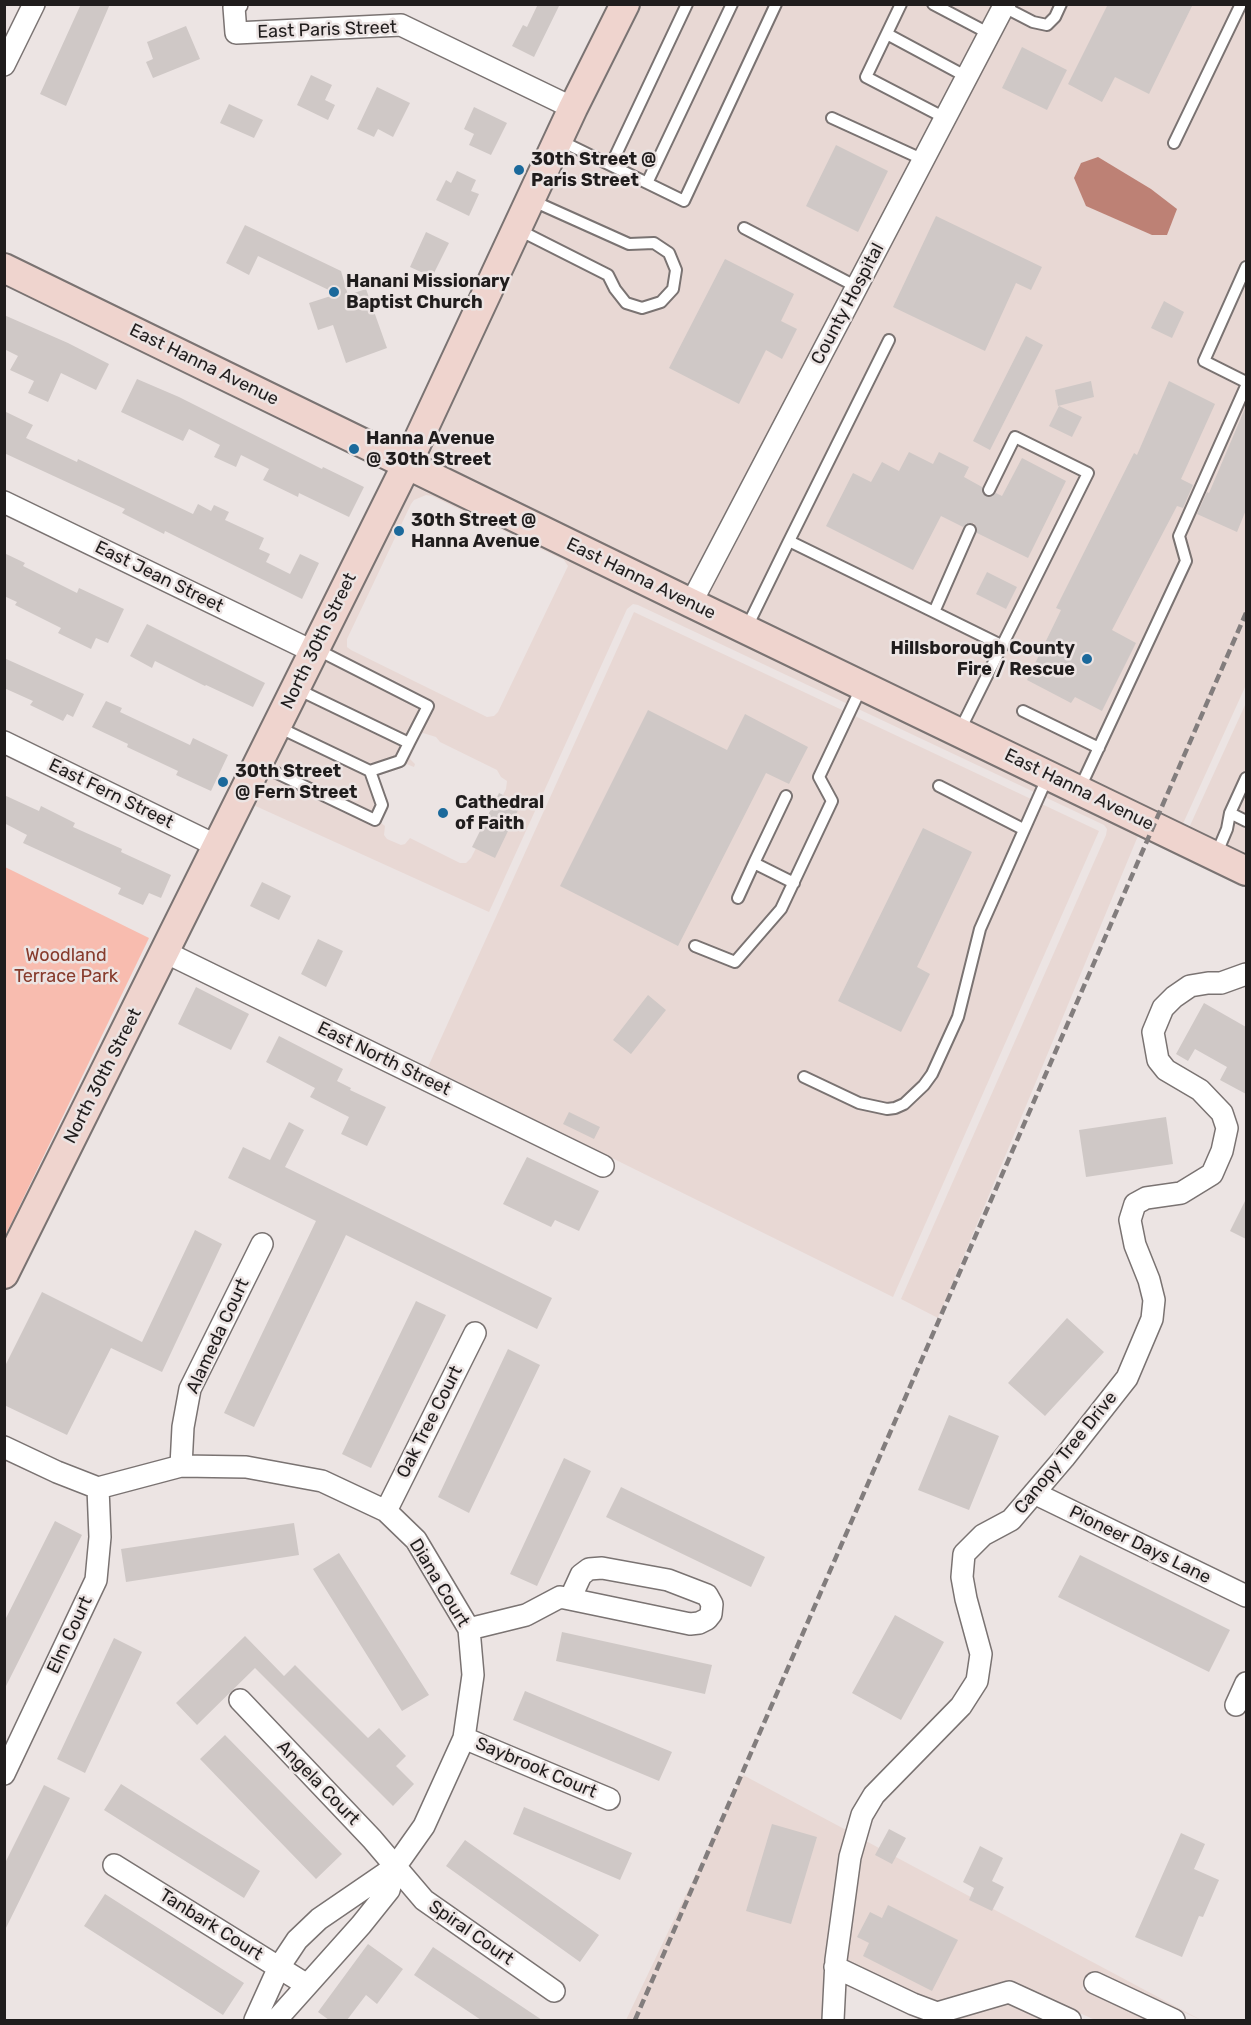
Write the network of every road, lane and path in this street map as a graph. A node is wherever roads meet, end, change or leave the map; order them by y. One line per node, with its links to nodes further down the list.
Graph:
1 (34, 4): 14 (street)
2 (237, 4): 17 (street, East Paris Street)
3 (625, 4): 17 (street, North 30th Street)
4 (687, 4): 23 (lane)
5 (732, 4): 24 (lane)
6 (776, 4): 24 (lane)
7 (902, 4): 12 (lane)
8 (933, 4): 13 (lane)
9 (1061, 4): 11 (lane)
10 (1241, 4): 21 (lane)
11 (1005, 6): 13 (street, County Hospital)
12 (886, 34): 16 (lane); 19 (lane)
13 (990, 34): 16 (street, County Hospital)
14 (11, 37): 15 (street)
15 (4, 65)
16 (967, 76): 19 (street, County Hospital)
17 (573, 108): 20 (street, North 30th Street)
18 (832, 118): 22 (lane)
19 (945, 118): 22 (street, County Hospital)
20 (558, 140): 23 (lane); 25 (street, North 30th Street)
21 (1174, 143)
22 (924, 160): 30 (street, County Hospital)
23 (611, 165): 24 (lane)
24 (647, 183)
25 (530, 200): 27 (street, North 30th Street); 27 (lane)
26 (744, 228): 30 (lane)
27 (517, 229): 33 (street, North 30th Street)
28 (1246, 267): 32 (lane)
29 (4, 268): 33 (street, East Hanna Avenue)
30 (857, 287): 38 (street, County Hospital)
31 (889, 340): 37 (lane)
32 (1246, 384): 50 (lane)
33 (407, 464): 38 (street, East Hanna Avenue); 42 (street, North 30th Street)
34 (989, 490): 41 (lane)
35 (4, 502): 42 (street, East Jean Street)
36 (970, 530): 39 (lane)
37 (789, 541): 39 (lane); 40 (lane)
38 (692, 603): 40 (street, East Hanna Avenue)
39 (934, 612): 41 (lane)
40 (746, 629): 43 (street, East Hanna Avenue)
41 (1003, 646): 47 (lane)
42 (314, 650): 44 (street, North 30th Street); 49 (lane)
43 (862, 686): 47 (street, East Hanna Avenue); 65 (lane)
44 (296, 688): 46 (street, North 30th Street); 49 (lane)
45 (1023, 711): 50 (lane)
46 (277, 726): 51 (street, North 30th Street); 52 (lane)
47 (959, 732): 53 (street, East Hanna Avenue)
48 (4, 742): 61 (street, East Fern Street)
49 (409, 743): 52 (lane)
50 (1099, 748): 56 (lane)
51 (271, 770): 52 (lane); 61 (street, North 30th Street)
52 (370, 771)
53 (1048, 775): 56 (street, East Hanna Avenue); 60 (lane)
54 (1246, 778): 58 (lane)
55 (939, 786): 60 (lane)
56 (1079, 790): 62 (street, East Hanna Avenue)
57 (786, 796): 63 (lane)
58 (1230, 813): 59 (lane); 62 (lane)
59 (1246, 821)
60 (1023, 829): 70 (lane)
61 (217, 846): 68 (street, North 30th Street)
62 (1216, 856): 64 (street, East Hanna Avenue)
63 (753, 863): 65 (lane); 66 (lane)
64 (1246, 871)
65 (794, 883): 67 (lane)
66 (738, 898)
67 (695, 946)
68 (165, 952): 71 (street, East North Street); 73 (street, North 30th Street)
69 (1246, 974): 78 (street, Canopy Tree Drive)
70 (804, 1077)
71 (603, 1166)
72 (262, 1244): 76 (street, Alameda Court)
73 (4, 1274)
74 (475, 1333): 79 (street, Oak Tree Court)
75 (4, 1447): 77 (street)
76 (181, 1467): 77 (street, Diana Court); 79 (street, Diana Court)
77 (98, 1488): 87 (street, Elm Court)
78 (1034, 1493): 80 (street, Pioneer Days Lane); 92 (street, Canopy Tree Drive)
79 (386, 1511): 82 (street, Diana Court)
80 (1246, 1596)
81 (570, 1599): 81 (street); 82 (street)
82 (469, 1629): 86 (street, Diana Court)
83 (1246, 1683): 85 (street)
84 (240, 1700): 90 (street, Angela Court)
85 (1236, 1705)
86 (464, 1738): 88 (street, Saybrook Court); 90 (street, Diana Court)
87 (4, 1774)
88 (609, 1799)
89 (114, 1865): 91 (street, Tanbark Court)
90 (395, 1867): 91 (street, Diana Court); 94 (street, Diana Court); 95 (street, Spiral Court)
91 (279, 1967): 94 (street, Tanbark Court); 97 (street, Diana Court)
92 (835, 1967): 96 (street); 99 (street, Canopy Tree Drive)
93 (1095, 1983): 101 (street)
94 (307, 1985): 98 (street, Diana Court)
95 (554, 1991)
96 (909, 2012): 100 (street)
97 (255, 2020)
98 (276, 2020)
99 (833, 2020)
100 (1070, 2020)
101 (1174, 2020)

